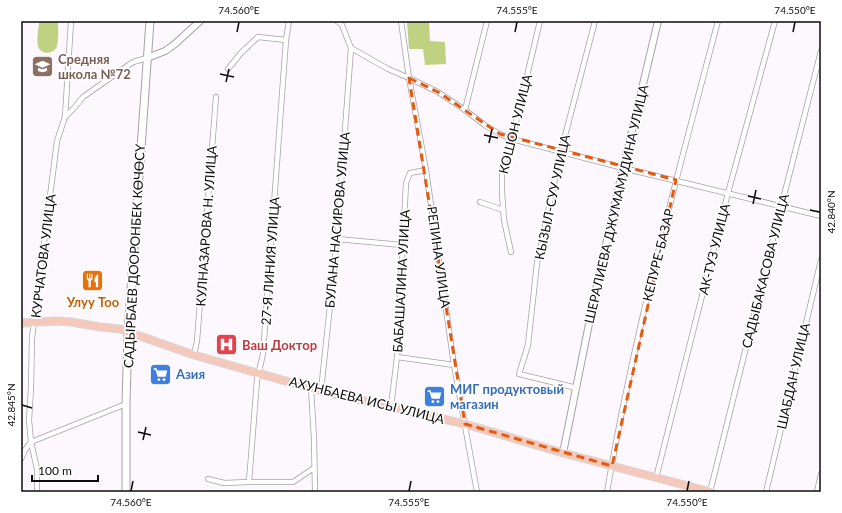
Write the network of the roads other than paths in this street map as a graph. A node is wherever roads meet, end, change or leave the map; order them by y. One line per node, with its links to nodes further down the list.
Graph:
1 (71, 21): 21 (street, КУРЧАТОВА УЛИЦА)
2 (150, 21): 16 (main road, САДЫРБАЕВ ДООРОНБЕК КӨЧӨСҮ)
3 (200, 21): 16 (street)
4 (289, 21): 13 (street, 27-Я ЛИНИЯ УЛИЦА)
5 (337, 21): 14 (street)
6 (401, 21): 18 (street, РЕПИНА УЛИЦА)
7 (487, 21): 20 (street)
8 (540, 21): 22 (street, КОШОН УЛИЦА)
9 (595, 21): 23 (street, КЫЗЫЛ-СУУ УЛИЦА)
10 (658, 21): 24 (street, ШЕРАЛИЕВА ДЖУМАМУДИНА УЛИЦА)
11 (718, 21): 26 (street, КЕПУРЕ-БАЗАР)
12 (775, 21): 27 (street, АК-ТУЗ УЛИЦА)
13 (286, 40): 17 (street); 42 (street, 27-Я ЛИНИЯ УЛИЦА)
14 (351, 48): 18 (street); 32 (street, БУЛАНА НАСИРОВА УЛИЦА)
15 (821, 51): 29 (street, САДЫБАКАСОВА УЛИЦА)
16 (147, 58): 21 (street); 38 (main road, САДЫРБАЕВ ДООРОНБЕК КӨЧӨСҮ)
17 (228, 69)
18 (409, 78): 20 (street); 25 (street, РЕПИНА УЛИЦА)
19 (216, 97): 39 (street, КУЛНАЗАРОВА Н. УЛИЦА)
20 (465, 110): 22 (street)
21 (65, 117): 36 (street, КУРЧАТОВА УЛИЦА)
22 (512, 139): 23 (street); 30 (street, КОШОН УЛИЦА)
23 (561, 151): 24 (street); 44 (street, КЫЗЫЛ-СУУ УЛИЦА)
24 (623, 168): 26 (street); 44 (street, ШЕРАЛИЕВА ДЖУМАМУДИНА УЛИЦА)
25 (426, 170): 33 (street, БАБАШАЛИНА УЛИЦА); 41 (street, РЕПИНА УЛИЦА)
26 (676, 180): 27 (street); 52 (street, КЕПУРЕ-БАЗАР)
27 (728, 193): 29 (street); 55 (street, АК-ТУЗ УЛИЦА)
28 (480, 202): 30 (street)
29 (781, 207): 31 (street); 63 (street, САДЫБАКАСОВА УЛИЦА)
30 (503, 210): 34 (street, КОШОН УЛИЦА)
31 (821, 216)
32 (337, 238): 33 (street); 45 (street, БУЛАНА НАСИРОВА УЛИЦА)
33 (402, 245): 40 (street, БАБАШАЛИНА УЛИЦА)
34 (511, 252)
35 (821, 260): 64 (street, ШАБДАН УЛИЦА)
36 (35, 322): 37 (main road, АХУНБАЕВА ИСЫ УЛИЦА); 38 (main road, АХУНБАЕВА ИСЫ УЛИЦА); 49 (street, КУРЧАТОВА УЛИЦА)
37 (21, 323)
38 (128, 332): 39 (main road, АХУНБАЕВА ИСЫ УЛИЦА); 46 (main road, САДЫРБАЕВ ДООРОНБЕК КӨЧӨСҮ)
39 (194, 355): 42 (main road, АХУНБАЕВА ИСЫ УЛИЦА)
40 (397, 357): 41 (street); 47 (street, БАБАШАЛИНА УЛИЦА)
41 (454, 365): 48 (street, РЕПИНА УЛИЦА)
42 (258, 373): 43 (main road, АХУНБАЕВА ИСЫ УЛИЦА); 57 (street, 27-Я ЛИНИЯ УЛИЦА)
43 (311, 388): 45 (main road, АХУНБАЕВА ИСЫ УЛИЦА); 53 (street)
44 (577, 388): 50 (street, ШЕРАЛИЕВА ДЖУМАМУДИНА УЛИЦА)
45 (321, 391): 47 (main road, АХУНБАЕВА ИСЫ УЛИЦА)
46 (126, 404): 49 (street); 59 (main road, САДЫРБАЕВ ДООРОНБЕК КӨЧӨСҮ)
47 (391, 407): 48 (main road, АХУНБАЕВА ИСЫ УЛИЦА)
48 (465, 424): 50 (main road, АХУНБАЕВА ИСЫ УЛИЦА); 61 (street, РЕПИНА УЛИЦА)
49 (31, 442): 51 (street); 58 (street, КУРЧАТОВА УЛИЦА)
50 (563, 453): 52 (main road, АХУНБАЕВА ИСЫ УЛИЦА)
51 (21, 459)
52 (612, 466): 55 (main road, АХУНБАЕВА ИСЫ УЛИЦА); 62 (street, КЕПУРЕ-БАЗАР)
53 (314, 468): 57 (street); 60 (street)
54 (821, 474): 65 (street)
55 (656, 478): 63 (main road, АХУНБАЕВА ИСЫ УЛИЦА)
56 (208, 479): 57 (street)
57 (249, 482)
58 (37, 492)
59 (126, 492)
60 (315, 492)
61 (477, 492)
62 (607, 492)
63 (710, 492)
64 (766, 492)
65 (816, 492)

